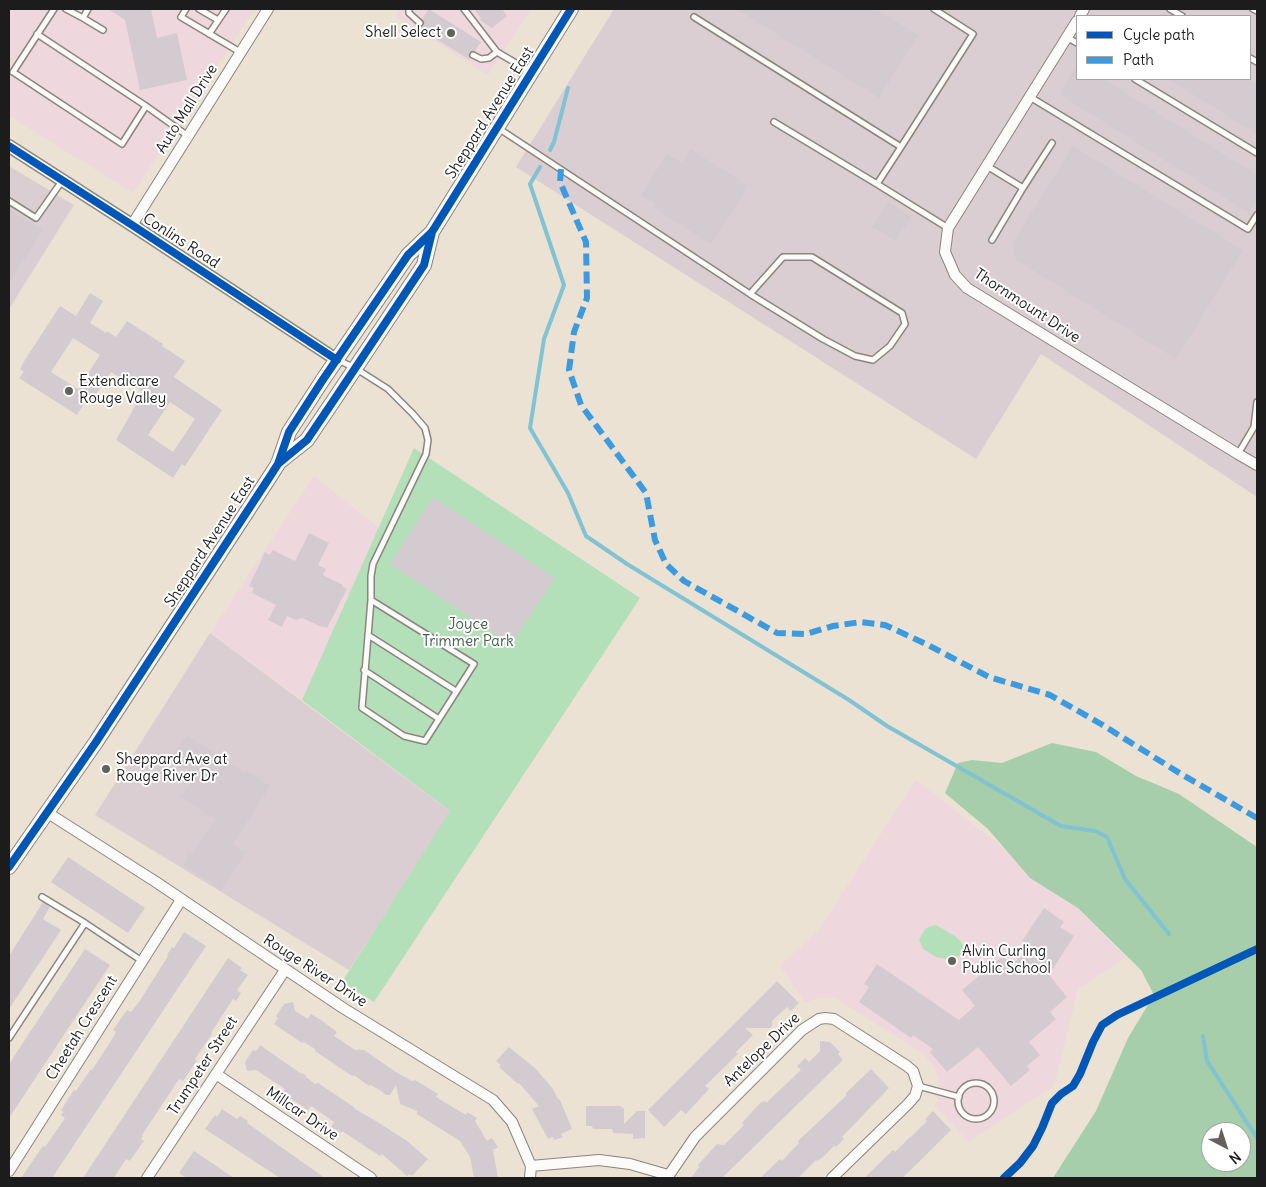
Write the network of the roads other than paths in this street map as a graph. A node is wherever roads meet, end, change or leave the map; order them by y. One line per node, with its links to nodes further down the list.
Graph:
1 (54, 9): 21 (lane)
2 (66, 9): 16 (lane)
3 (88, 9): 16 (lane)
4 (186, 9): 22 (lane)
5 (199, 9): 17 (lane)
6 (226, 9): 17 (lane)
7 (268, 9): 25 (street, Auto Mall Drive)
8 (409, 9): 18 (lane)
9 (473, 9): 13 (lane)
10 (571, 9): 28 (main road, Sheppard Avenue East)
11 (934, 9): 37 (lane)
12 (1253, 9): 14 (lane)
13 (466, 11): 26 (lane)
14 (1257, 11)
15 (694, 17): 37 (lane)
16 (83, 18): 20 (lane)
17 (218, 20): 22 (lane)
18 (420, 23)
19 (1076, 23): 23 (street, Thornmount Drive)
20 (103, 30)
21 (37, 34): 31 (lane); 31 (lane)
22 (210, 34): 25 (lane)
23 (1068, 38): 24 (lane); 30 (street, Thornmount Drive)
24 (1076, 42)
25 (240, 52): 34 (street, Auto Mall Drive)
26 (497, 52): 27 (lane); 28 (lane)
27 (473, 55)
28 (531, 72): 33 (main road, Sheppard Avenue East)
29 (1137, 80): 38 (lane)
30 (1030, 97): 39 (street, Thornmount Drive); 44 (lane)
31 (146, 106): 34 (lane)
32 (774, 122): 41 (lane)
33 (498, 128): 47 (main road, Sheppard Avenue East); 49 (lane)
34 (188, 136): 45 (street, Auto Mall Drive)
35 (1052, 143): 42 (lane)
36 (9, 146): 40 (street, Conlins Road)
37 (902, 147): 41 (lane)
38 (1257, 153)
39 (987, 166): 42 (lane); 46 (street, Thornmount Drive)
40 (62, 180): 43 (lane); 45 (street, Conlins Road)
41 (877, 184): 46 (lane)
42 (1023, 188): 48 (lane)
43 (9, 201)
44 (1257, 215)
45 (132, 225): 50 (street, Conlins Road)
46 (948, 228): 53 (street, Thornmount Drive)
47 (432, 232): 50 (main road, Sheppard Avenue East); 51 (main road, Sheppard Avenue East)
48 (992, 240)
49 (750, 294): 49 (lane)
50 (337, 360): 51 (lane); 54 (main road, Sheppard Avenue East)
51 (355, 368): 54 (main road, Sheppard Avenue East); 56 (lane)
52 (1257, 402): 53 (lane)
53 (1238, 454): 55 (street, Thornmount Drive)
54 (278, 464): 61 (main road, Sheppard Avenue East)
55 (1257, 465)
56 (371, 600): 57 (lane); 59 (lane)
57 (368, 636): 58 (lane); 59 (lane)
58 (364, 670): 60 (lane); 60 (lane)
59 (456, 691): 60 (lane)
60 (440, 718)
61 (48, 814): 62 (main road, Sheppard Avenue East); 64 (street, Rouge River Drive)
62 (9, 867)
63 (42, 897): 65 (lane)
64 (181, 900): 66 (street, Cheetah Crescent); 67 (street, Rouge River Drive)
65 (85, 923): 66 (lane); 68 (lane)
66 (142, 961): 73 (street, Cheetah Crescent)
67 (284, 970): 69 (street, Trumpeter Street); 72 (street, Rouge River Drive)
68 (9, 1038)
69 (216, 1074): 75 (street, Trumpeter Street); 76 (street, Millcar Drive)
70 (918, 1086): 71 (lane); 74 (street, Antelope Drive); 78 (street)
71 (959, 1097): 71 (lane)
72 (531, 1166): 74 (street); 77 (street, Rouge River Drive)
73 (9, 1172)
74 (668, 1177)
75 (147, 1178)
76 (371, 1178)
77 (530, 1178)
78 (832, 1178)

